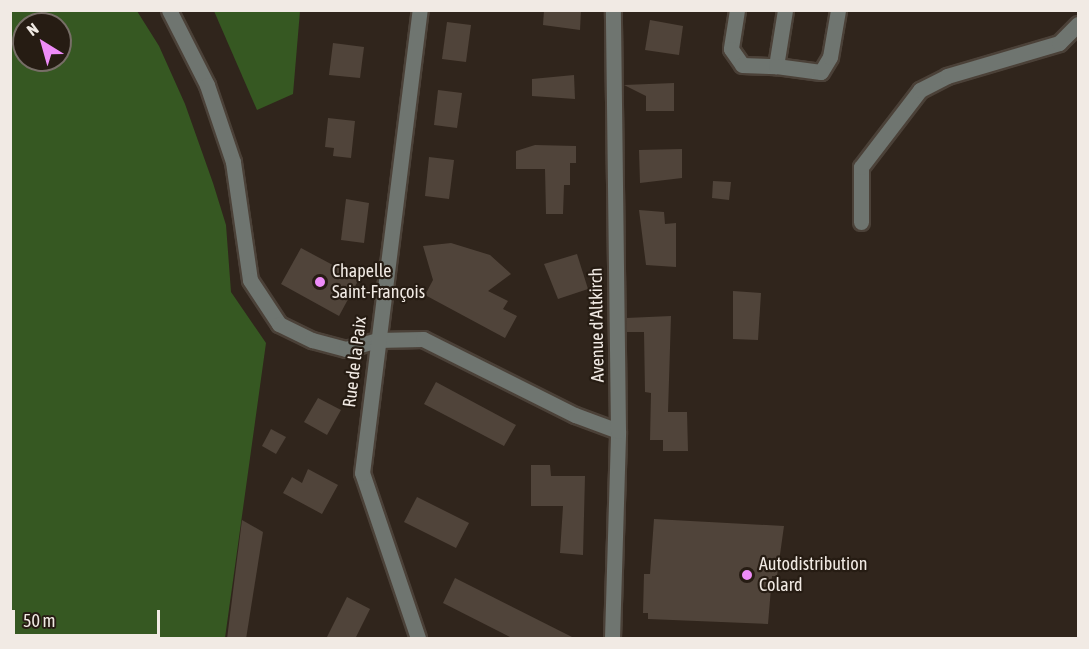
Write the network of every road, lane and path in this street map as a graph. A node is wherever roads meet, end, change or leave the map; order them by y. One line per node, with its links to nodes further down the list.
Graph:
1 (169, 10): 10 (street)
2 (420, 10): 10 (street, Rue de la Paix)
3 (613, 10): 11 (street, Avenue d'Altkirch)
4 (737, 10): 8 (street)
5 (785, 10): 8 (street)
6 (838, 10): 8 (street)
7 (1078, 24): 9 (street)
8 (776, 66)
9 (861, 222)
10 (377, 340): 11 (street); 12 (street, Rue de la Paix)
11 (618, 431): 13 (street, Avenue d'Altkirch)
12 (418, 639)
13 (612, 639)

